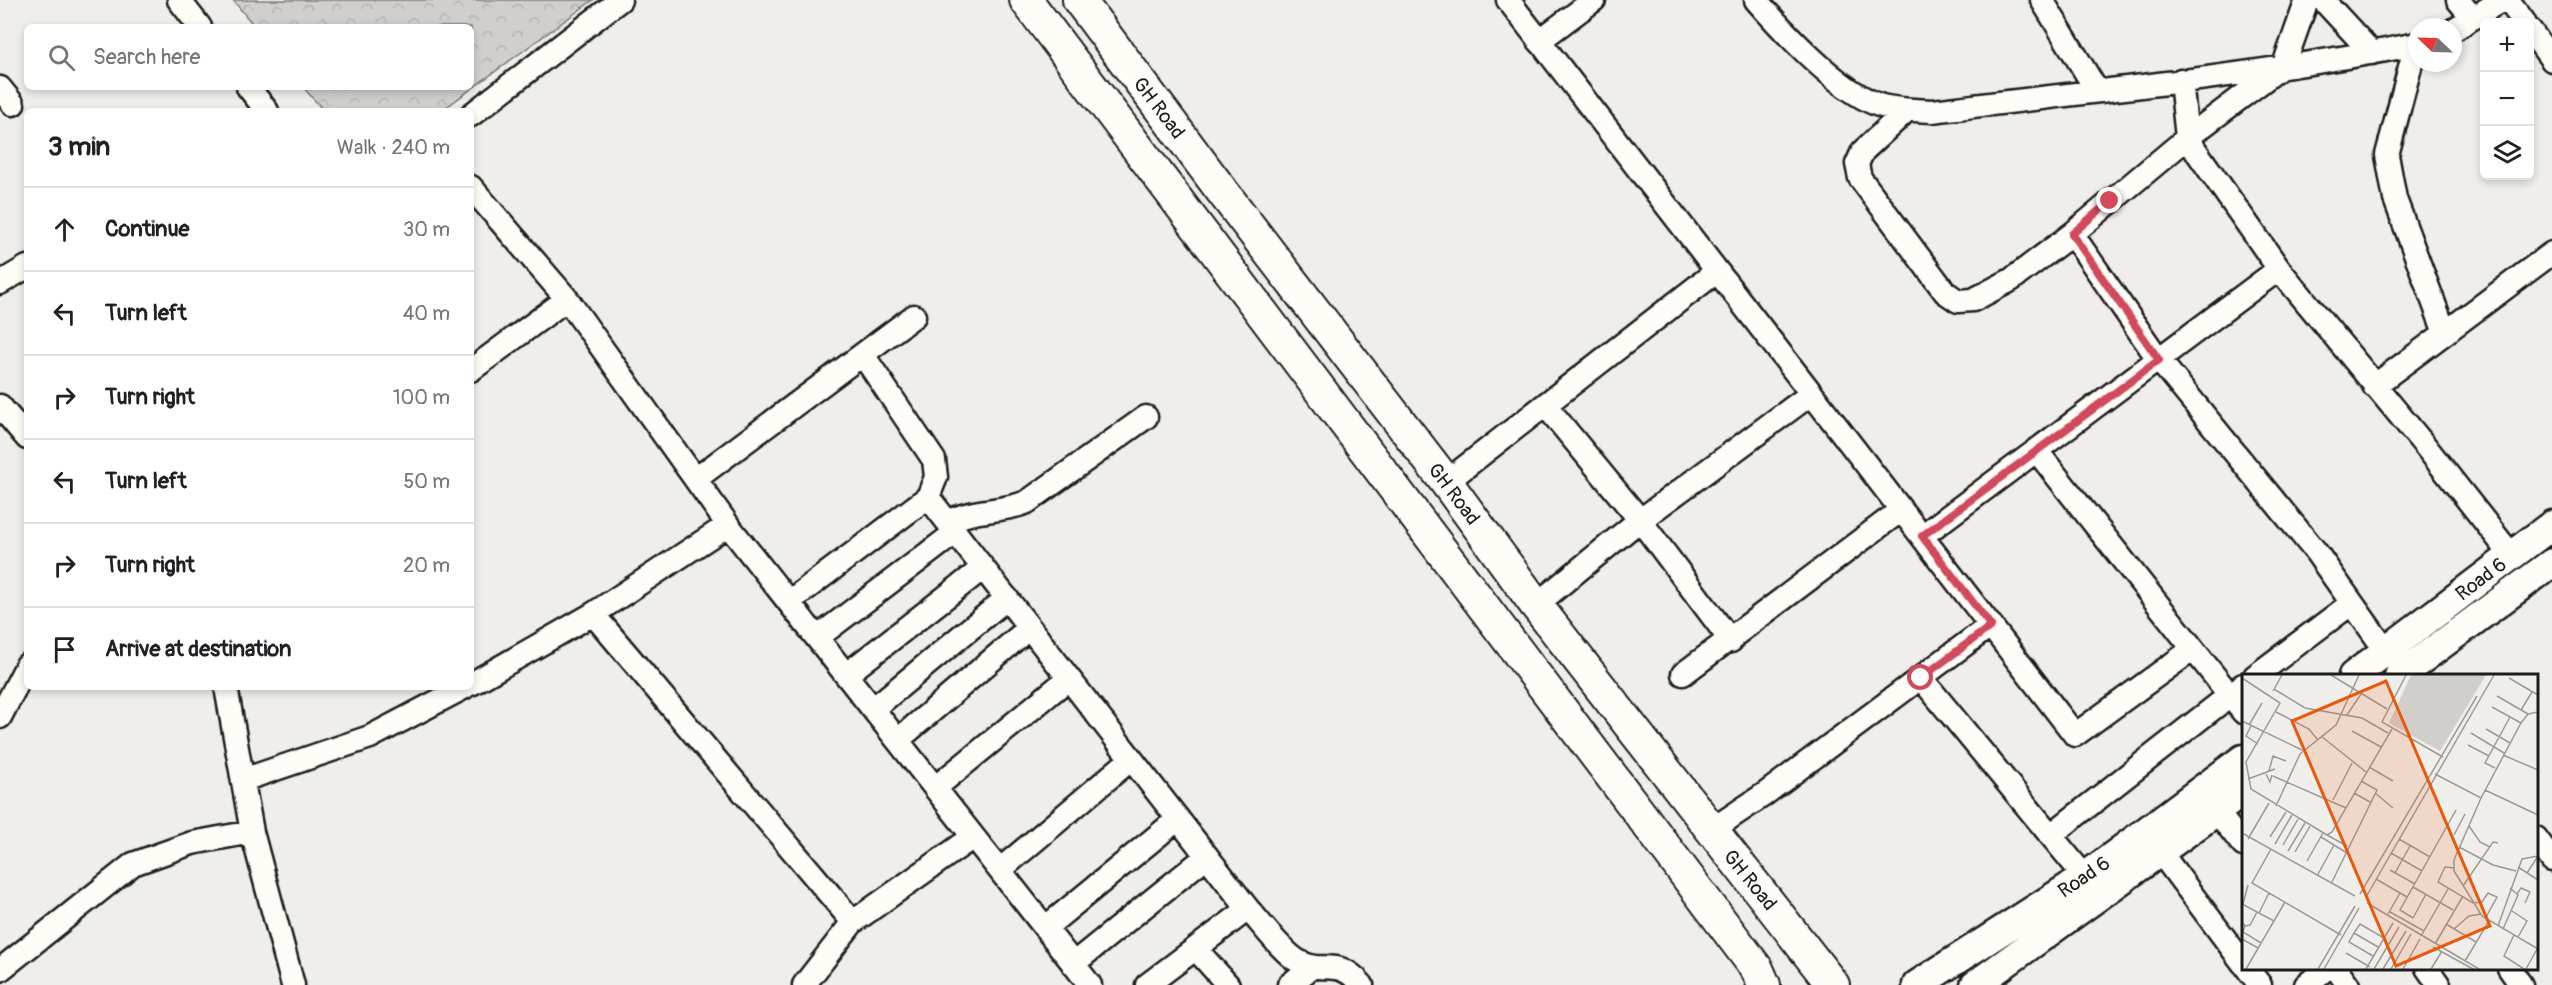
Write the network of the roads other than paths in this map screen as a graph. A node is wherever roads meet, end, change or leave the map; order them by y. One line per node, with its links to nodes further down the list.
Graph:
1 (179, 0): 16 (street)
2 (620, 0): 28 (street)
3 (1026, 0): 123 (main road)
4 (1079, 0): 49 (main road, GH Road)
5 (1508, 0): 19 (street)
6 (1594, 0): 19 (street)
7 (1756, 0): 27 (street)
8 (2042, 0): 26 (street)
9 (2307, 0): 23 (street)
10 (2323, 0): 21 (street)
11 (2458, 0): 14 (street)
12 (2502, 0): 14 (street)
13 (2508, 0): 15 (street)
14 (2473, 18): 17 (street)
15 (2521, 18)
16 (198, 24)
17 (2462, 25)
18 (2534, 37): 22 (street)
19 (1539, 41): 34 (street)
20 (2408, 46): 21 (street)
21 (2372, 53): 23 (street)
22 (2552, 60)
23 (2284, 65): 25 (street); 29 (street)
24 (2409, 72): 37 (street)
25 (2181, 80): 26 (street); 29 (street)
26 (2097, 91): 27 (street)
27 (1907, 110): 31 (street)
28 (474, 113)
29 (2187, 138): 31 (street); 33 (street)
30 (474, 190): 35 (street)
31 (2072, 234): 39 (street)
32 (2552, 253): 37 (street)
33 (2280, 269): 39 (street); 41 (street)
34 (1717, 271): 42 (street); 44 (street)
35 (567, 298): 40 (street); 48 (street)
36 (914, 316): 38 (street)
37 (2445, 333): 41 (street)
38 (863, 355): 48 (street); 50 (street)
39 (2159, 360): 47 (street); 62 (street)
40 (474, 368)
41 (2374, 386): 57 (street)
42 (1811, 393): 51 (street); 52 (street)
43 (0, 406): 46 (street)
44 (1546, 406): 49 (street); 52 (street)
45 (1146, 417): 55 (street)
46 (24, 434)
47 (2036, 450): 56 (street); 69 (street)
48 (697, 477): 53 (street)
49 (1446, 482): 63 (main road, GH Road)
50 (928, 497): 55 (street); 61 (street)
51 (1901, 510): 56 (street); 68 (street)
52 (1640, 520): 63 (street); 68 (street)
53 (728, 525): 61 (street); 64 (street)
54 (2552, 525): 57 (street, Road 6)
55 (952, 527): 59 (street); 67 (street)
56 (1922, 536): 65 (street)
57 (2512, 556): 70 (street, Road 6)
58 (2552, 563): 70 (street, Road 6)
59 (983, 568): 60 (street); 72 (street)
60 (1007, 598): 66 (street); 82 (street)
61 (790, 601): 67 (street)
62 (2352, 603): 70 (street); 74 (street)
63 (1536, 605): 92 (main road, GH Road)
64 (593, 614): 78 (street); 104 (street)
65 (1991, 626): 69 (street); 77 (street)
66 (1029, 628): 76 (street); 84 (street)
67 (818, 637): 72 (street)
68 (1731, 641): 73 (street)
69 (2193, 649): 81 (street)
70 (2400, 668): 75 (street, Road 6)
71 (24, 672): 83 (street)
72 (847, 674): 82 (street)
73 (1683, 674)
74 (2258, 674)
75 (2365, 674)
76 (1069, 678): 85 (street); 88 (street)
77 (1921, 678): 92 (street); 94 (street)
78 (474, 682)
79 (227, 690): 87 (street)
80 (459, 690): 87 (street)
81 (2238, 697): 94 (street)
82 (873, 709): 84 (street)
83 (0, 717)
84 (898, 740): 88 (street)
85 (1131, 759): 91 (street); 101 (street)
86 (2242, 760): 102 (street, Road 6)
87 (243, 780): 93 (street)
88 (935, 788): 95 (street)
89 (2242, 793): 90 (street, Road 6)
90 (2217, 812): 97 (street); 98 (street, Road 6)
91 (1178, 819): 99 (street); 105 (street)
92 (1710, 831): 124 (main road, GH Road)
93 (252, 832): 110 (street); 116 (street)
94 (2051, 835): 102 (street)
95 (973, 837): 101 (street); 104 (street)
96 (2537, 841): 100 (street)
97 (2242, 844)
98 (2161, 853): 107 (street); 126 (street, Road 6)
99 (1207, 856): 103 (street); 108 (street)
100 (2552, 860)
101 (1000, 870): 105 (street)
102 (2085, 877): 125 (street, Road 6)
103 (1248, 909): 106 (street); 109 (street)
104 (853, 922): 117 (street)
105 (1045, 928): 108 (street)
106 (1196, 949): 119 (street); 120 (street)
107 (2242, 962)
108 (1073, 964): 118 (street)
109 (1312, 967): 121 (street); 122 (street)
110 (0, 970)
111 (2248, 970): 127 (street)
112 (2326, 970): 128 (street)
113 (2337, 970): 129 (street)
114 (2428, 970): 130 (street)
115 (2510, 970): 131 (street)
116 (293, 985)
117 (804, 985)
118 (1090, 985)
119 (1148, 985)
120 (1228, 985)
121 (1289, 985)
122 (1362, 985)
123 (1764, 985)
124 (1833, 985)
125 (1917, 985)
126 (1975, 985)
127 (2259, 985)
128 (2306, 985)
129 (2348, 985)
130 (2439, 985)
131 (2521, 985)

